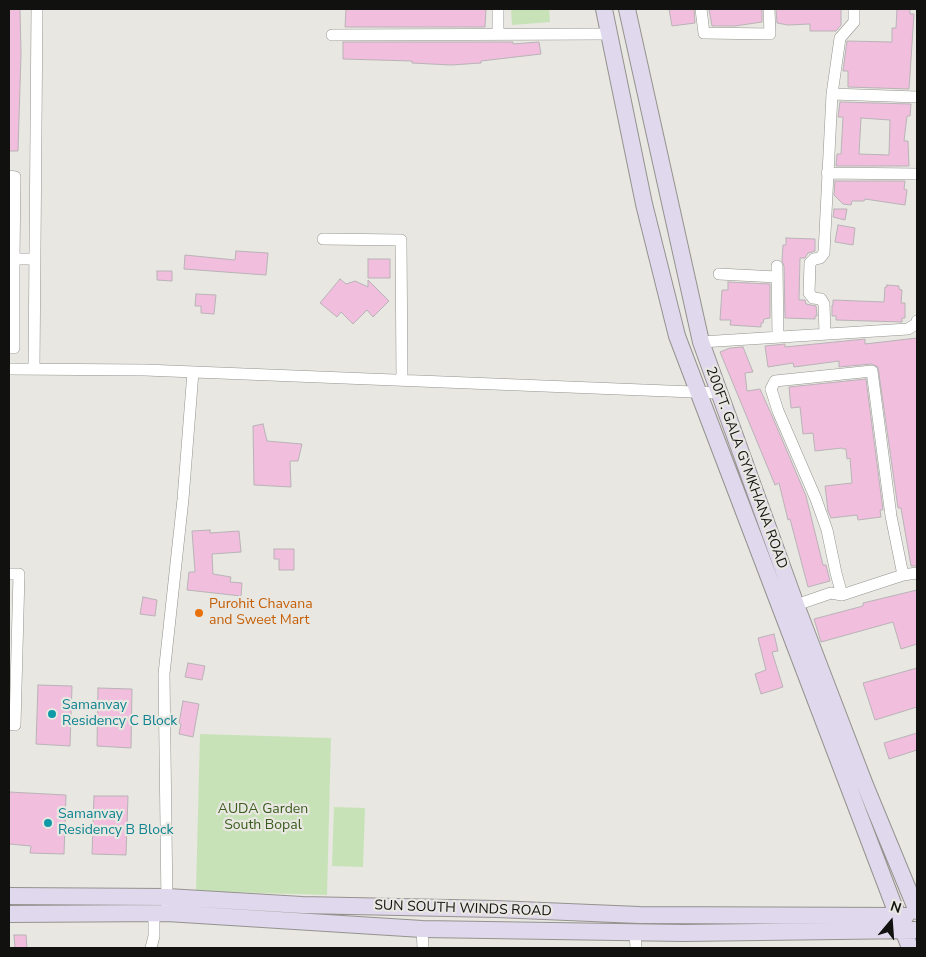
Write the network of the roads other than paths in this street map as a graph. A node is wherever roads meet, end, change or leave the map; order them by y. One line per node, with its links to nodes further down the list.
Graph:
1 (37, 9): 18 (street)
2 (498, 9): 8 (street)
3 (604, 9): 9 (street)
4 (627, 9): 23 (street, 200FT. GALA GYMKHANA ROAD)
5 (701, 9): 6 (street)
6 (769, 9)
7 (854, 9): 11 (street)
8 (498, 34): 9 (street); 10 (street)
9 (609, 34): 29 (street)
10 (332, 35)
11 (832, 94): 12 (street); 13 (street)
12 (917, 97)
13 (827, 173): 14 (street); 21 (street)
14 (917, 174)
15 (9, 176): 17 (street)
16 (323, 239): 28 (street)
17 (14, 259): 18 (street); 24 (street)
18 (34, 259): 26 (street)
19 (719, 274): 22 (street)
20 (917, 321): 21 (street)
21 (825, 334): 22 (street)
22 (778, 337): 23 (street)
23 (701, 342): 30 (street, 200FT. GALA GYMKHANA ROAD)
24 (9, 348)
25 (9, 369): 26 (street)
26 (34, 369): 27 (street)
27 (193, 372): 28 (street); 38 (street)
28 (402, 380): 29 (street)
29 (699, 392): 30 (street); 42 (street)
30 (718, 393): 35 (street, 200FT. GALA GYMKHANA ROAD)
31 (917, 573): 33 (street)
32 (9, 574): 36 (street)
33 (903, 574): 34 (street); 34 (street)
34 (842, 595): 35 (street)
35 (796, 604): 39 (street, 200FT. GALA GYMKHANA ROAD)
36 (9, 724)
37 (9, 896): 38 (street, SUN SOUTH WINDS ROAD)
38 (163, 908): 40 (street); 42 (street, SUN SOUTH WINDS ROAD); 43 (street); 44 (street)
39 (917, 911)
40 (9, 914)
41 (917, 916): 42 (street, SUN SOUTH WINDS ROAD)
42 (905, 926): 45 (street); 49 (street)
43 (422, 929): 45 (street); 48 (street)
44 (154, 936): 46 (street); 47 (street)
45 (635, 940)
46 (151, 948)
47 (159, 948)
48 (423, 948)
49 (910, 948)

